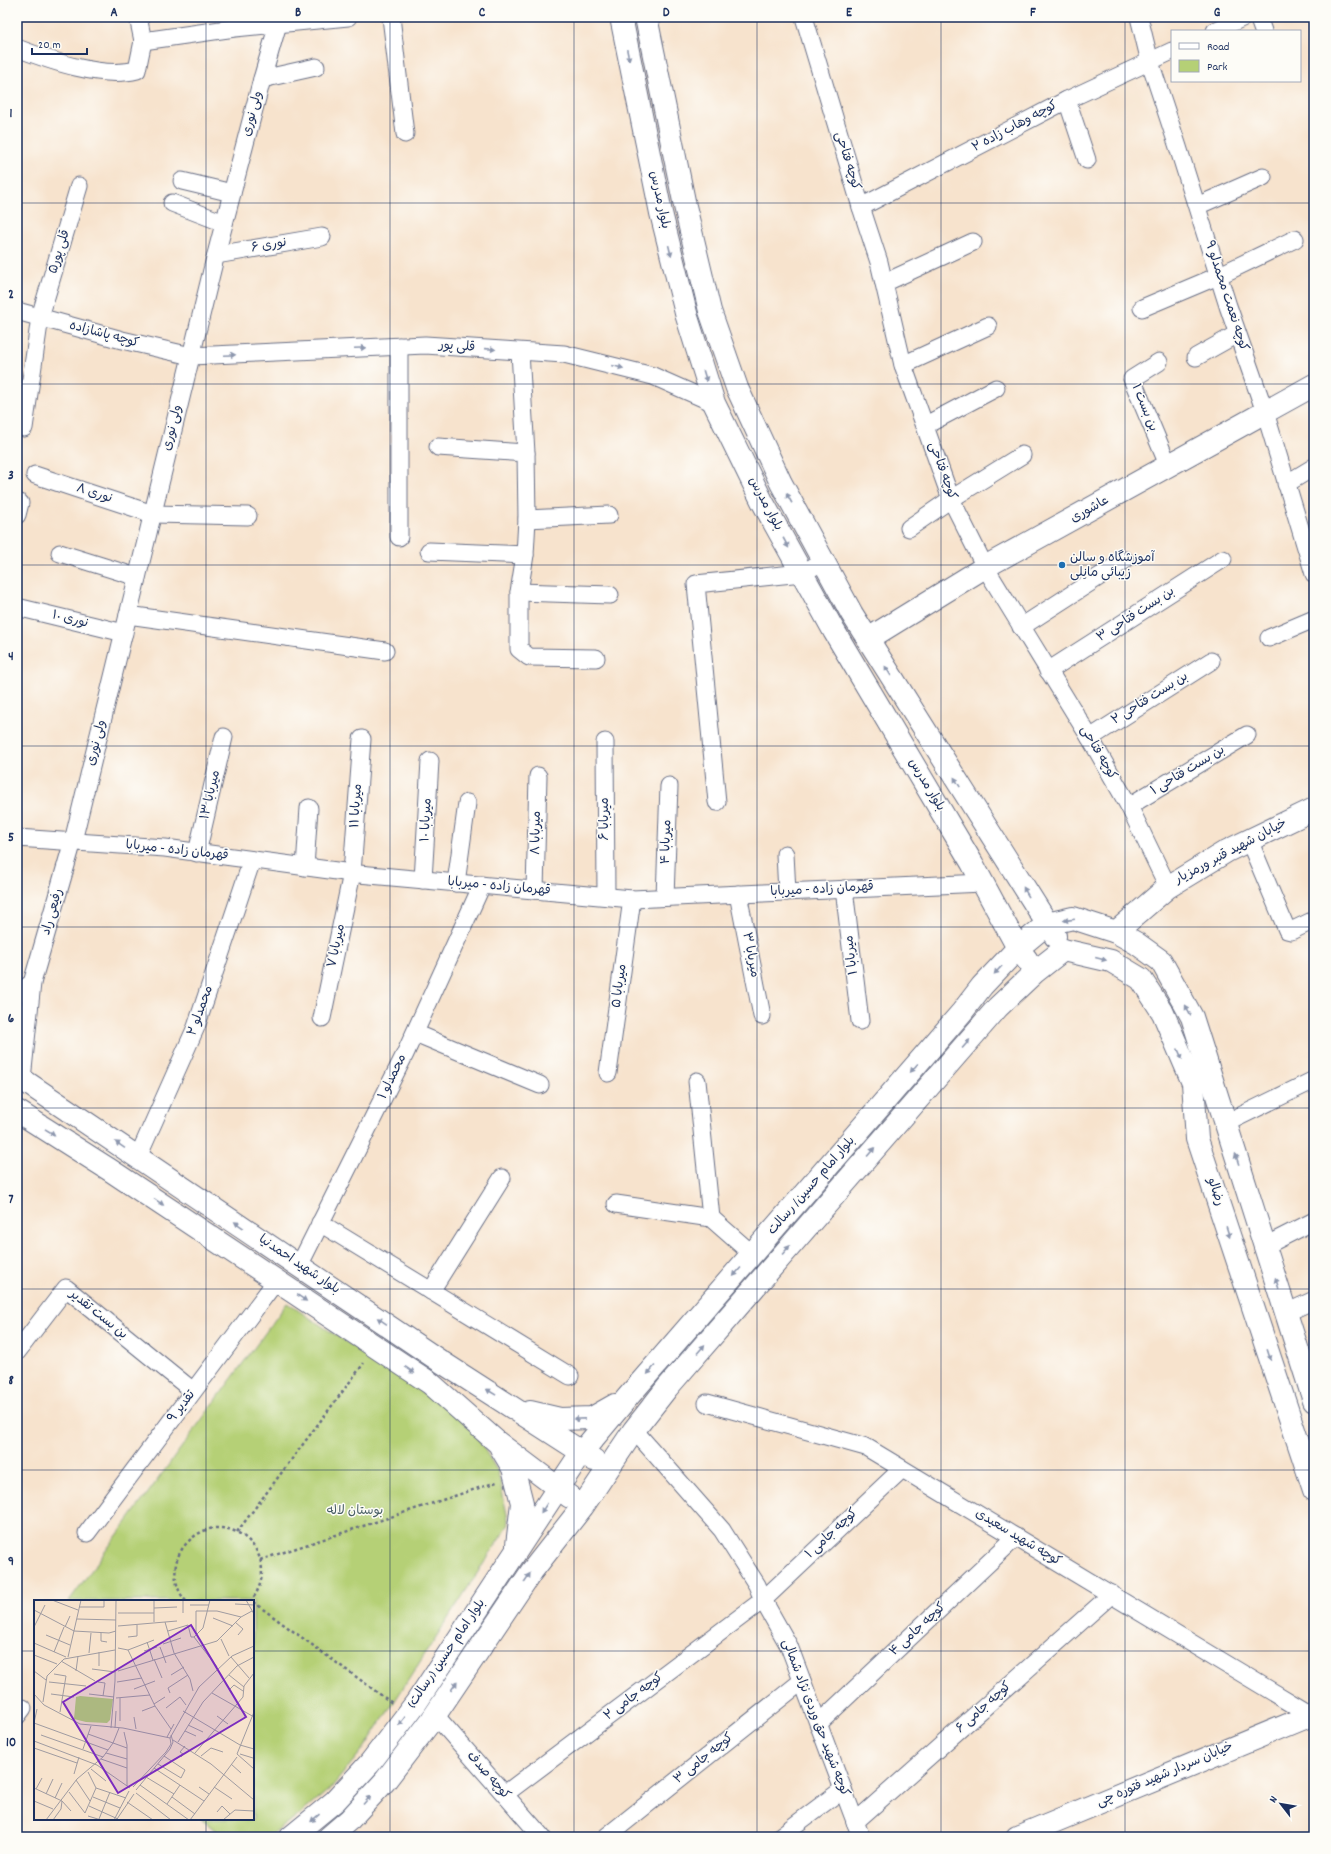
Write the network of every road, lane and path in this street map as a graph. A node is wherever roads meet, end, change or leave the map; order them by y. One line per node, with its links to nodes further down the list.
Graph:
1 (138, 17): 13 (street)
2 (348, 17): 10 (street)
3 (391, 17): 20 (street)
4 (620, 17): 49 (main road, بلوار مدرس, one-way to 49)
5 (646, 17): 72 (main road, بلوار مدرس, one-way to 5)
6 (804, 17): 28 (street, کوچه فتاحی)
7 (1139, 17): 16 (street, کوچه نعمت محمدلو ۹)
8 (1244, 17): 11 (street)
9 (1258, 17): 12 (street)
10 (280, 20): 13 (street); 18 (street, ولی نوری)
11 (1217, 30)
12 (1263, 30)
13 (143, 41): 14 (street)
14 (17, 48)
15 (1171, 52): 16 (street, کوچه وهاب زاده ۲)
16 (1150, 62): 19 (street, کوچه وهاب زاده ۲); 27 (street, کوچه نعمت محمدلو ۹)
17 (316, 67): 18 (street)
18 (262, 79): 25 (street, ولی نوری)
19 (1067, 100): 21 (street); 28 (street, کوچه وهاب زاده ۲)
20 (405, 134)
21 (1087, 160)
22 (1263, 177): 27 (street)
23 (182, 181): 25 (street)
24 (79, 186): 38 (street, قلی پور۵)
25 (232, 193): 29 (street, ولی نوری)
26 (172, 203): 29 (street)
27 (1197, 206): 34 (street, کوچه نعمت محمدلو ۹)
28 (861, 207): 35 (street, کوچه فتاحی)
29 (224, 223): 33 (street, ولی نوری)
30 (322, 237): 33 (street, نوری ۶)
31 (1295, 240): 34 (street)
32 (973, 242): 35 (street)
33 (216, 255): 43 (street, ولی نوری)
34 (1218, 276): 36 (street); 40 (street, کوچه نعمت محمدلو ۹)
35 (884, 283): 46 (street, کوچه فتاحی)
36 (1142, 308)
37 (17, 311): 38 (street, کوچه پاشازاده)
38 (40, 317): 43 (street, کوچه پاشازاده); 52 (street, قلی پور۵)
39 (988, 326): 46 (street)
40 (1237, 334): 44 (street); 50 (street, کوچه نعمت محمدلو ۹)
41 (399, 346): 42 (street, قلی پور, one-way to 42); 43 (street, قلی پور, one-way to 41); 66 (street)
42 (520, 352): 49 (street, قلی پور, one-way to 49); 54 (street)
43 (191, 356): 61 (street, ولی نوری)
44 (1196, 357)
45 (1159, 362): 56 (street, ۱ بن بست)
46 (903, 365): 51 (street, کوچه فتاحی)
47 (1314, 385): 50 (main road, عاشوری)
48 (996, 388): 51 (street)
49 (714, 403): 74 (main road, بلوار مدرس, one-way to 74)
50 (1265, 412): 56 (main road, عاشوری); 59 (street, کوچه نعمت محمدلو ۹)
51 (926, 424): 60 (street, کوچه فتاحی)
52 (24, 428)
53 (438, 447): 54 (street)
54 (526, 453): 64 (street)
55 (1022, 455): 60 (street)
56 (1168, 467): 73 (main road, عاشوری)
57 (1314, 467): 59 (street)
58 (35, 475): 61 (street, نوری ۸)
59 (1286, 484): 75 (street, کوچه نعمت محمدلو ۹)
60 (951, 499): 65 (street); 73 (street, کوچه فتاحی)
61 (153, 514): 63 (street, نوری ۸); 76 (street, ولی نوری)
62 (609, 515): 64 (street)
63 (248, 516)
64 (527, 519): 69 (street)
65 (909, 528)
66 (399, 537)
67 (429, 550): 69 (street)
68 (60, 553): 76 (street)
69 (525, 555): 77 (street)
70 (1224, 559): 89 (street, بن بست فتاحی ۳)
71 (1125, 560): 82 (street)
72 (824, 561): 74 (street); 85 (main road, بلوار مدرس)
73 (985, 567): 82 (street, کوچه فتاحی); 85 (main road, عاشوری)
74 (802, 573): 98 (street); 113 (main road, بلوار مدرس)
75 (1314, 574)
76 (137, 577): 80 (street, ولی نوری)
77 (519, 592): 78 (street); 87 (street)
78 (610, 595)
79 (17, 607): 83 (street, نوری ۱۰)
80 (128, 615): 83 (street, ولی نوری); 86 (street)
81 (1314, 619): 84 (street)
82 (1021, 627): 89 (street, کوچه فتاحی)
83 (124, 632): 105 (street, ولی نوری)
84 (1268, 638)
85 (868, 639): 124 (main road, بلوار مدرس, one-way to 85)
86 (385, 651)
87 (596, 658)
88 (1211, 660): 92 (street, بن بست فتاحی ۲)
89 (1048, 671): 92 (street, کوچه فتاحی)
90 (1247, 735): 100 (street, بن بست فتاحی ۱)
91 (224, 737): 106 (street, میربابا ۱۳)
92 (1090, 738): 100 (street, کوچه فتاحی)
93 (362, 739): 110 (street, میربابا ۱۱)
94 (604, 742): 120 (street, میربابا ۶)
95 (430, 761): 111 (street, میربابا ۱۰)
96 (538, 776): 117 (street, میربابا ۸)
97 (668, 786): 121 (street, میربابا ۴)
98 (717, 802)
99 (467, 803): 112 (street)
100 (1129, 806): 115 (street, کوچه فتاحی)
101 (309, 808): 109 (street)
102 (1314, 809): 104 (main road, خیابان شهید قنبر ورمزیار)
103 (17, 838): 105 (street, قهرمان زاده - میربابا)
104 (1249, 840): 115 (main road, خیابان شهید قنبر ورمزیار); 123 (street)
105 (73, 841): 106 (street, قهرمان زاده - میربابا); 129 (street, رفیعی راد)
106 (197, 852): 108 (street, قهرمان زاده - میربابا)
107 (786, 854): 118 (street)
108 (252, 860): 109 (street, قهرمان زاده - میربابا); 142 (street, محمدلو ۲)
109 (305, 867): 110 (street, قهرمان زاده - میربابا)
110 (352, 873): 111 (street, قهرمان زاده - میربابا); 132 (street, میربابا ۷)
111 (424, 880): 112 (street, قهرمان زاده - میربابا)
112 (456, 883): 114 (street, قهرمان زاده - میربابا)
113 (983, 883): 116 (street, قهرمان زاده - میربابا); 126 (main road, بلوار مدرس)
114 (482, 885): 117 (street, قهرمان زاده - میربابا); 134 (street, محمدلو ۱)
115 (1168, 887): 125 (main road, خیابان شهید قنبر ورمزیار)
116 (844, 889): 118 (street, قهرمان زاده - میربابا); 133 (street, میربابا ۱)
117 (536, 890): 120 (street, قهرمان زاده - میربابا)
118 (787, 892): 119 (street, قهرمان زاده - میربابا)
119 (738, 894): 121 (street, قهرمان زاده - میربابا); 131 (street, میربابا ۳)
120 (606, 896): 122 (street, قهرمان زاده - میربابا)
121 (665, 897): 122 (street, قهرمان زاده - میربابا)
122 (632, 899): 135 (street, میربابا ۵)
123 (1314, 920)
124 (1047, 924): 125 (main road, one-way to 124); 126 (main road, بلوار امام حسین/ رسالت); 127 (main road, بلوار مدرس)
125 (1116, 932): 141 (main road, one-way to 125)
126 (1018, 948): 128 (main road, بلوار مدرس); 149 (main road, بلوار امام حسین/ رسالت, one-way to 149)
127 (1063, 950): 128 (main road, بلوار امام حسین/ رسالت); 170 (main road, رضالو, one-way to 170)
128 (1035, 972): 163 (main road, بلوار امام حسین/ رسالت, one-way to 128)
129 (32, 983): 130 (street); 136 (street, رفیعی راد)
130 (17, 993)
131 (762, 1016)
132 (322, 1018)
133 (860, 1021)
134 (415, 1033): 139 (street); 147 (street, محمدلو ۱)
135 (608, 1073)
136 (19, 1078): 142 (main road, بلوار شهید احمدنیا, one-way to 136)
137 (1314, 1080): 141 (street)
138 (697, 1081): 145 (street)
139 (540, 1086)
140 (17, 1111): 151 (main road, بلوار شهید احمدنیا, one-way to 151)
141 (1226, 1123): 148 (main road, one-way to 141)
142 (138, 1157): 150 (main road, بلوار شهید احمدنیا, one-way to 142)
143 (502, 1178): 152 (street)
144 (616, 1204): 145 (street)
145 (711, 1218): 149 (street)
146 (1314, 1221): 148 (street)
147 (320, 1223): 150 (street, محمدلو ۱); 152 (street)
148 (1265, 1246): 154 (main road, one-way to 148)
149 (752, 1254): 159 (main road, بلوار امام حسین/ رسالت, one-way to 159)
150 (299, 1266): 162 (main road, بلوار شهید احمدنیا, one-way to 150)
151 (276, 1281): 155 (main road, بلوار شهید احمدنیا, one-way to 155); 158 (street, ۹ تقدیر)
152 (431, 1291): 157 (street)
153 (1314, 1300): 154 (street)
154 (1286, 1313): 160 (main road)
155 (376, 1347): 164 (main road, بلوار شهید احمدنیا, one-way to 164); 172 (path)
156 (17, 1352): 158 (street, بن بست تقدیر)
157 (570, 1376)
158 (193, 1391): 173 (street, ۹ تقدیر)
159 (627, 1398): 162 (main road, one-way to 162); 165 (main road, بلوار امام حسین/ رسالت)
160 (1314, 1401)
161 (707, 1403): 167 (street, کوچه شهید سعیدی)
162 (516, 1408): 165 (main road, بلوار شهید احمدنیا)
163 (634, 1430): 166 (main road, بلوار امام حسین/ رسالت); 180 (street, کوچه شهید حق وردی نژاد شمالی)
164 (497, 1442): 168 (main road); 169 (main road, بلوار شهید احمدنیا)
165 (581, 1453): 166 (main road, بلوار شهید احمدنیا); 169 (main road, بلوار امام حسین (رسالت))
166 (608, 1468): 171 (main road, بلوار امام حسین (رسالت))
167 (902, 1469): 174 (street, کوچه شهید سعیدی); 180 (street, کوچه جامی ۱)
168 (515, 1476): 175 (main road); 176 (path)
169 (557, 1488): 171 (main road, بلوار شهید احمدنیا); 175 (main road, بلوار امام حسین (رسالت), one-way to 175)
170 (1314, 1490)
171 (583, 1506): 185 (main road, بلوار امام حسین (رسالت), one-way to 171)
172 (237, 1532): 176 (path); 178 (path)
173 (87, 1533)
174 (1016, 1537): 177 (street, کوچه شهید سعیدی); 186 (street, کوچه جامی ۴)
175 (516, 1550): 183 (main road, بلوار امام حسین (رسالت))
176 (260, 1560): 179 (path)
177 (1112, 1594): 184 (street, کوچه شهید سعیدی); 189 (street, کوچه جامی ۶)
178 (185, 1600)
179 (252, 1600)
180 (763, 1600): 182 (street, کوچه شهید حق وردی نژاد شمالی); 188 (street, کوچه جامی ۲)
181 (254, 1603): 183 (path)
182 (802, 1681): 186 (street, کوچه شهید حق وردی نژاد شمالی); 193 (street, کوچه جامی ۳)
183 (408, 1714): 190 (main road, بلوار امام حسین (رسالت), one-way to 190)
184 (1313, 1714): 195 (main road, خیابان سردار شهید فتوره چی)
185 (435, 1715): 188 (street, کوچه صدف); 191 (main road, بلوار امام حسین (رسالت), one-way to 185)
186 (819, 1723): 187 (street, کوچه شهید حق وردی نژاد شمالی)
187 (843, 1789): 189 (street, کوچه شهید حق وردی نژاد شمالی); 194 (street)
188 (505, 1794): 192 (street, کوچه صدف)
189 (858, 1830)
190 (291, 1837)
191 (329, 1837)
192 (542, 1837)
193 (606, 1837)
194 (779, 1837)
195 (1017, 1837)

